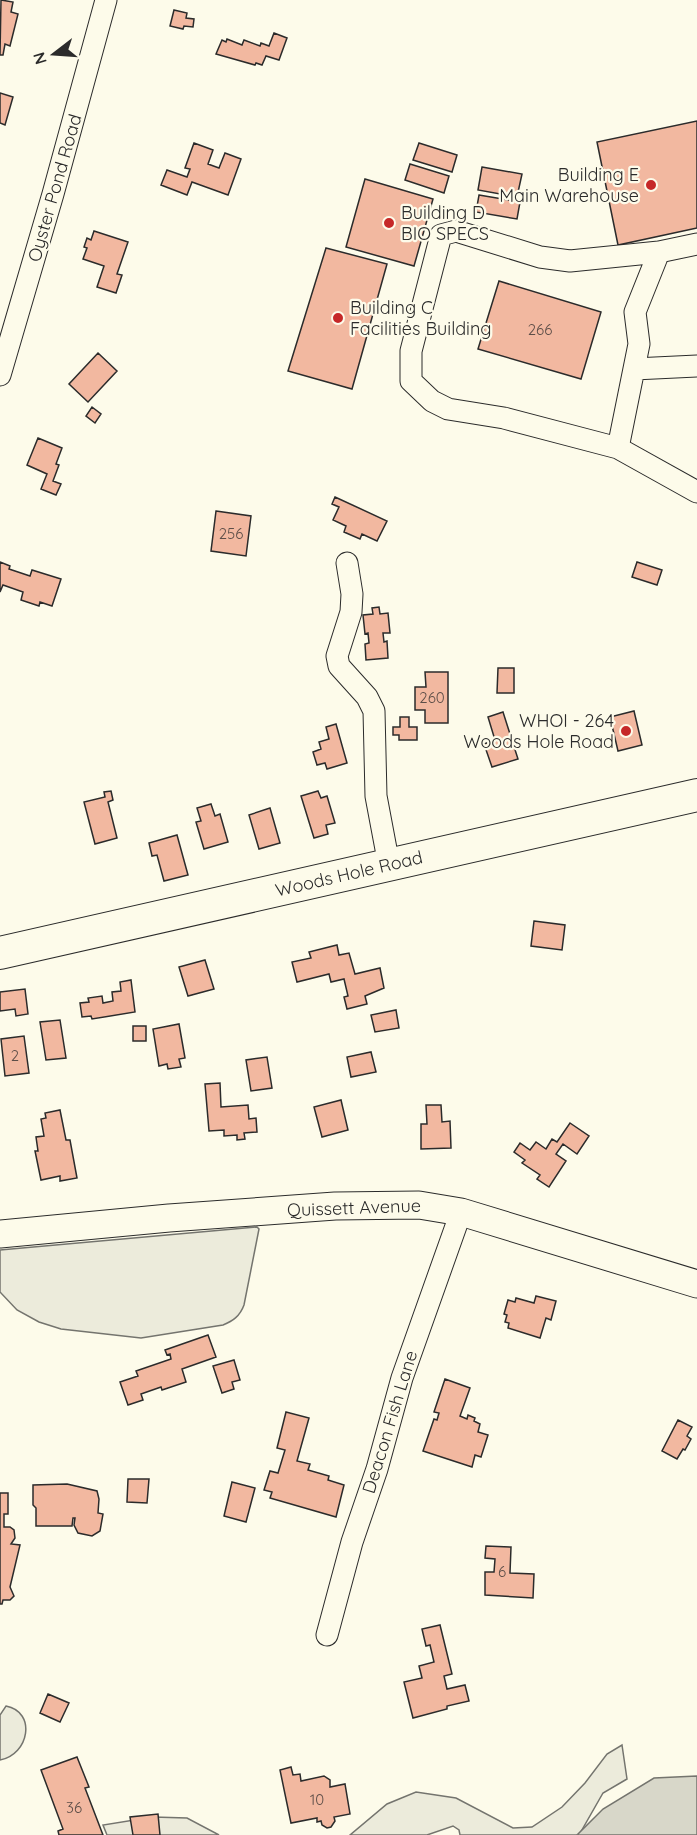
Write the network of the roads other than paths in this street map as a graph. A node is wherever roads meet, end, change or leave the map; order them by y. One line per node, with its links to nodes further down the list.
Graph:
1 (106, 0): 6 (street, Oyster Pond Road)
2 (697, 244): 3 (street)
3 (659, 252): 5 (street); 7 (street)
4 (697, 366): 5 (street)
5 (634, 369): 7 (street)
6 (0, 375)
7 (618, 448): 8 (street)
8 (697, 492)
9 (347, 563): 11 (street)
10 (697, 795): 11 (highway, Woods Hole Road)
11 (389, 865): 12 (highway, Woods Hole Road)
12 (0, 953)
13 (461, 1212): 14 (main road, Quissett Avenue); 15 (main road, Quissett Avenue); 16 (street, Deacon Fish Lane)
14 (0, 1234)
15 (697, 1284)
16 (327, 1635)

